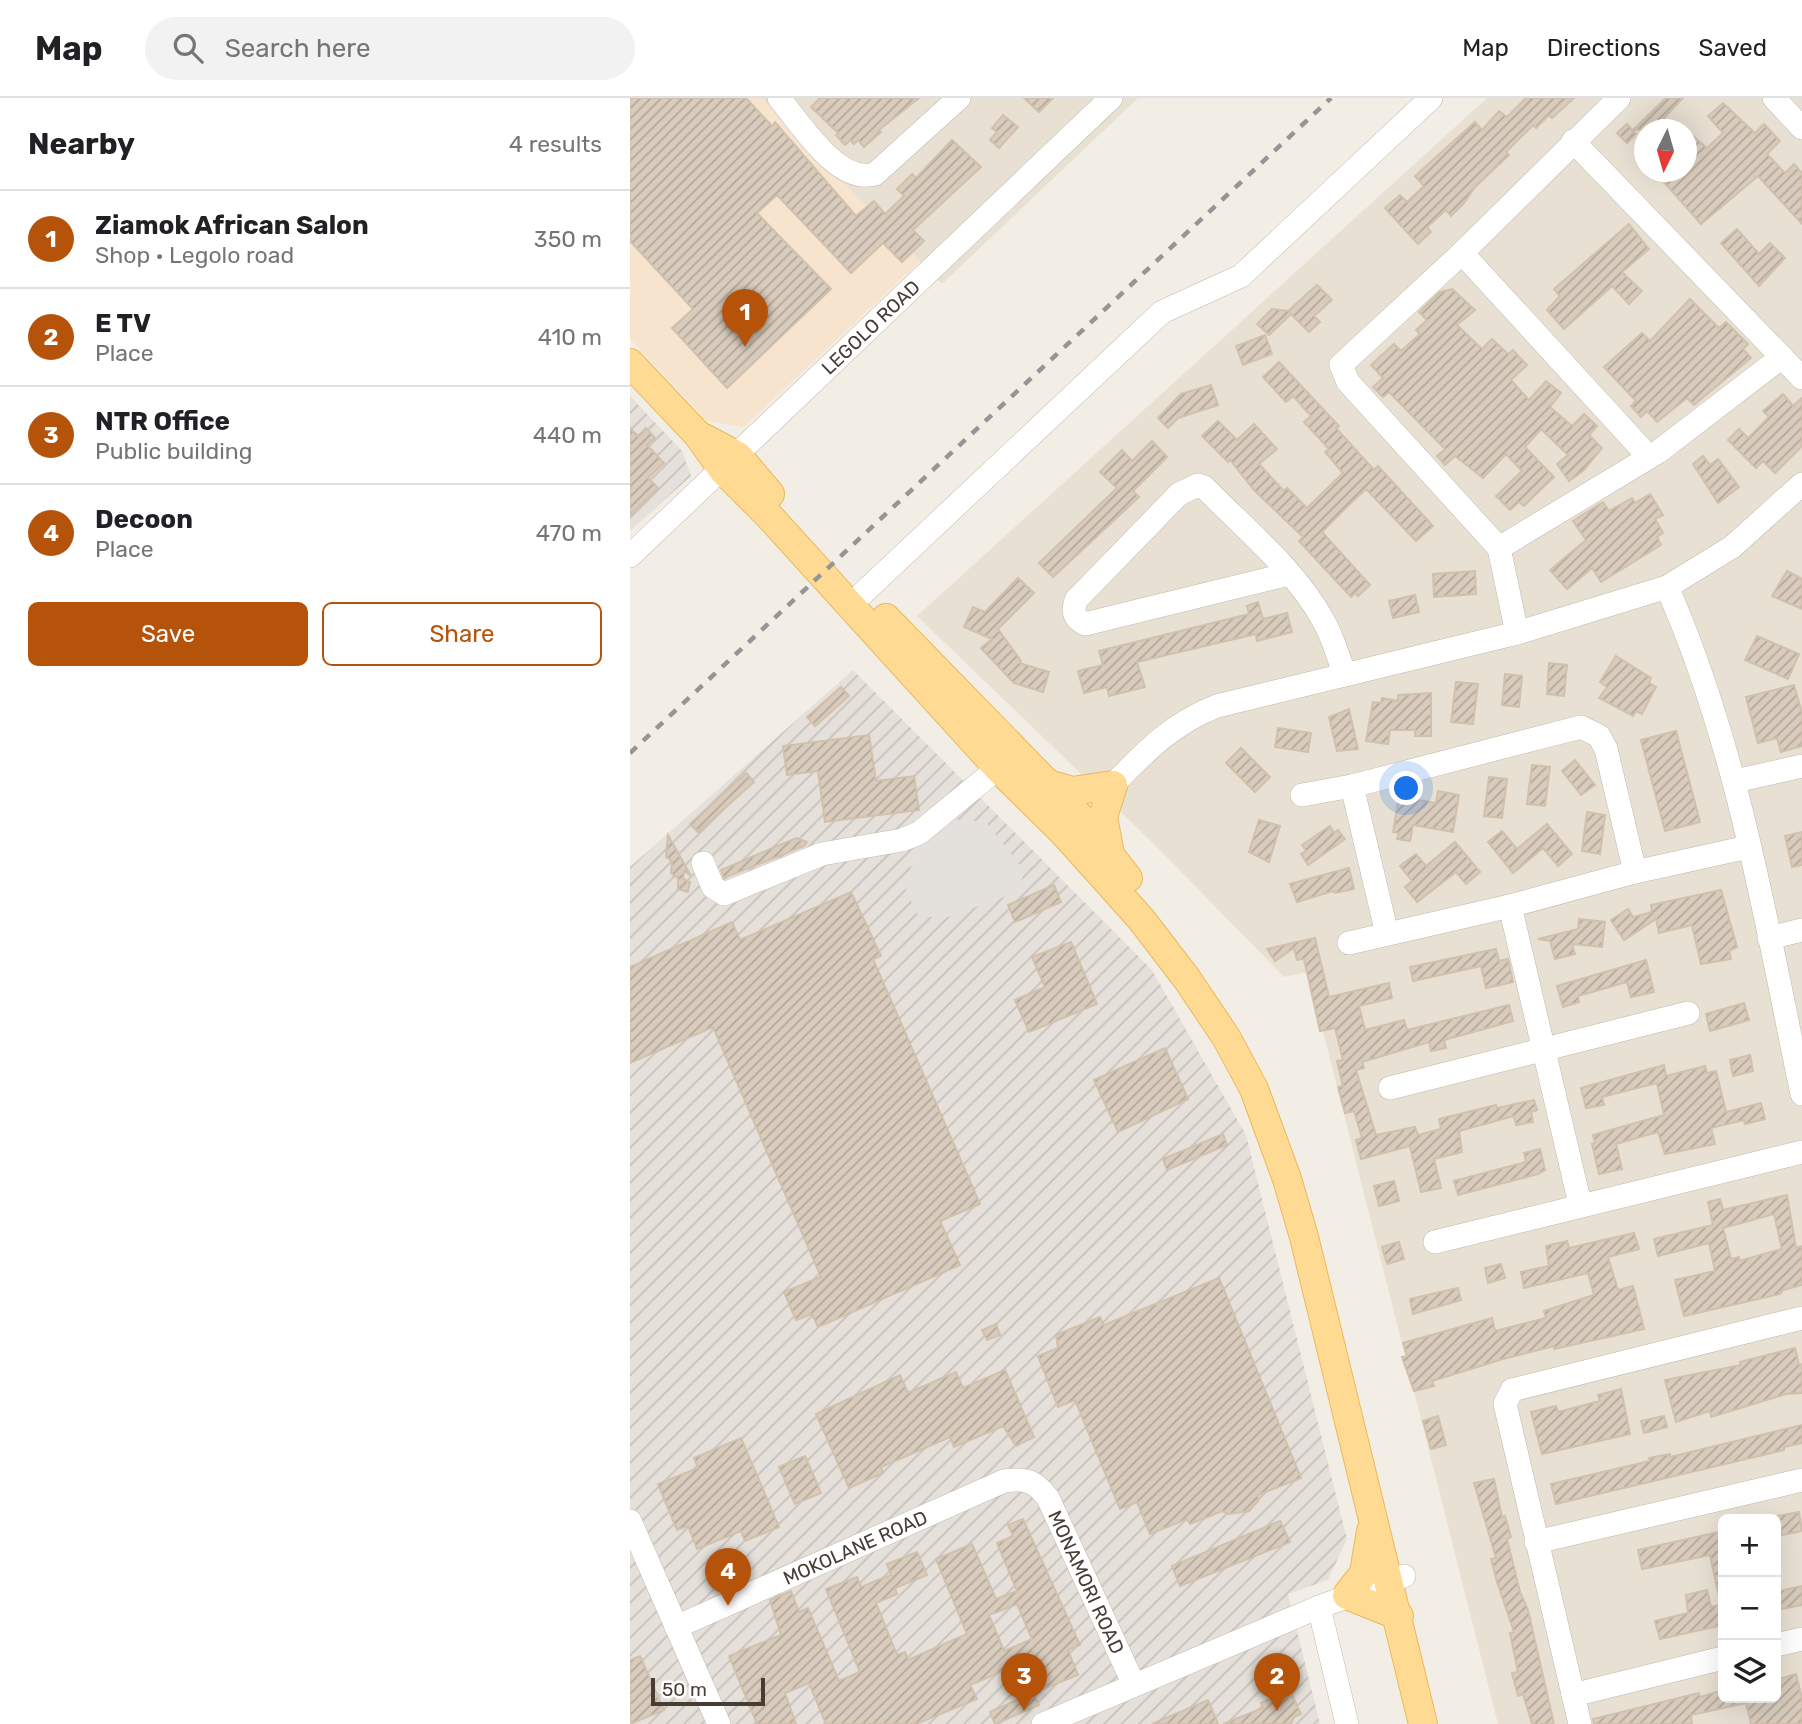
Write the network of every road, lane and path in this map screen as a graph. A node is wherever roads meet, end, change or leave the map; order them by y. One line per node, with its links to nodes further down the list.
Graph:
1 (779, 98): 2 (street)
2 (959, 98)
3 (1111, 98): 14 (street, LEGOLO ROAD)
4 (1431, 98): 20 (street)
5 (1619, 98): 8 (street)
6 (1774, 98): 7 (street)
7 (1802, 128)
8 (1573, 141): 9 (street); 10 (street)
9 (1462, 253): 13 (street); 16 (street)
10 (1782, 357): 12 (street); 13 (street)
11 (630, 363): 14 (main road)
12 (1802, 378)
13 (1649, 457): 16 (street)
14 (731, 463): 17 (street, LEGOLO ROAD); 20 (main road); 24 (main road)
15 (1802, 484): 19 (street)
16 (1499, 548): 21 (street)
17 (630, 556)
18 (1289, 574): 18 (street); 22 (street)
19 (1667, 587): 21 (street); 25 (street)
20 (862, 594): 26 (main road)
21 (1517, 633): 22 (street)
22 (1345, 675): 27 (street)
23 (1802, 766): 25 (street)
24 (998, 768): 30 (main road); 33 (street)
25 (1735, 780): 31 (street)
26 (1048, 784): 27 (main road); 30 (main road)
27 (1113, 785): 30 (street); 32 (main road)
28 (1352, 786): 29 (street); 34 (street); 37 (street)
29 (1302, 795)
30 (1072, 825): 32 (main road); 45 (main road)
31 (1748, 847): 34 (street); 38 (street)
32 (1110, 857): 45 (main road)
33 (703, 863)
34 (1635, 872): 35 (street)
35 (1510, 906): 37 (street); 41 (street)
36 (1802, 930): 38 (street)
37 (1387, 934): 39 (street)
38 (1769, 938): 43 (street)
39 (1349, 943)
40 (1688, 1013): 41 (street)
41 (1545, 1049): 42 (street); 46 (street)
42 (1390, 1088)
43 (1802, 1094)
44 (1802, 1152): 46 (street)
45 (1296, 1176): 51 (main road); 54 (main road)
46 (1580, 1204): 47 (street)
47 (1435, 1242)
48 (1802, 1318): 53 (street)
49 (1802, 1480): 53 (street)
50 (1036, 1483): 58 (street, MOKOLANE ROAD); 62 (street, MONAMORI ROAD)
51 (1373, 1518): 54 (main road); 55 (main road)
52 (630, 1521): 58 (street)
53 (1536, 1542): 63 (street)
54 (1397, 1578): 55 (street); 57 (main road); 68 (main road)
55 (1347, 1595): 56 (street); 57 (main road)
56 (1319, 1607): 62 (street); 66 (street)
57 (1399, 1616): 67 (main road)
58 (677, 1627): 64 (street)
59 (1802, 1639): 60 (street)
60 (1781, 1644)
61 (1718, 1659): 63 (street)
62 (1134, 1685): 65 (street)
63 (1573, 1695): 69 (street)
64 (719, 1724)
65 (1043, 1724)
66 (1347, 1724)
67 (1423, 1724)
68 (1437, 1724)
69 (1580, 1724)

